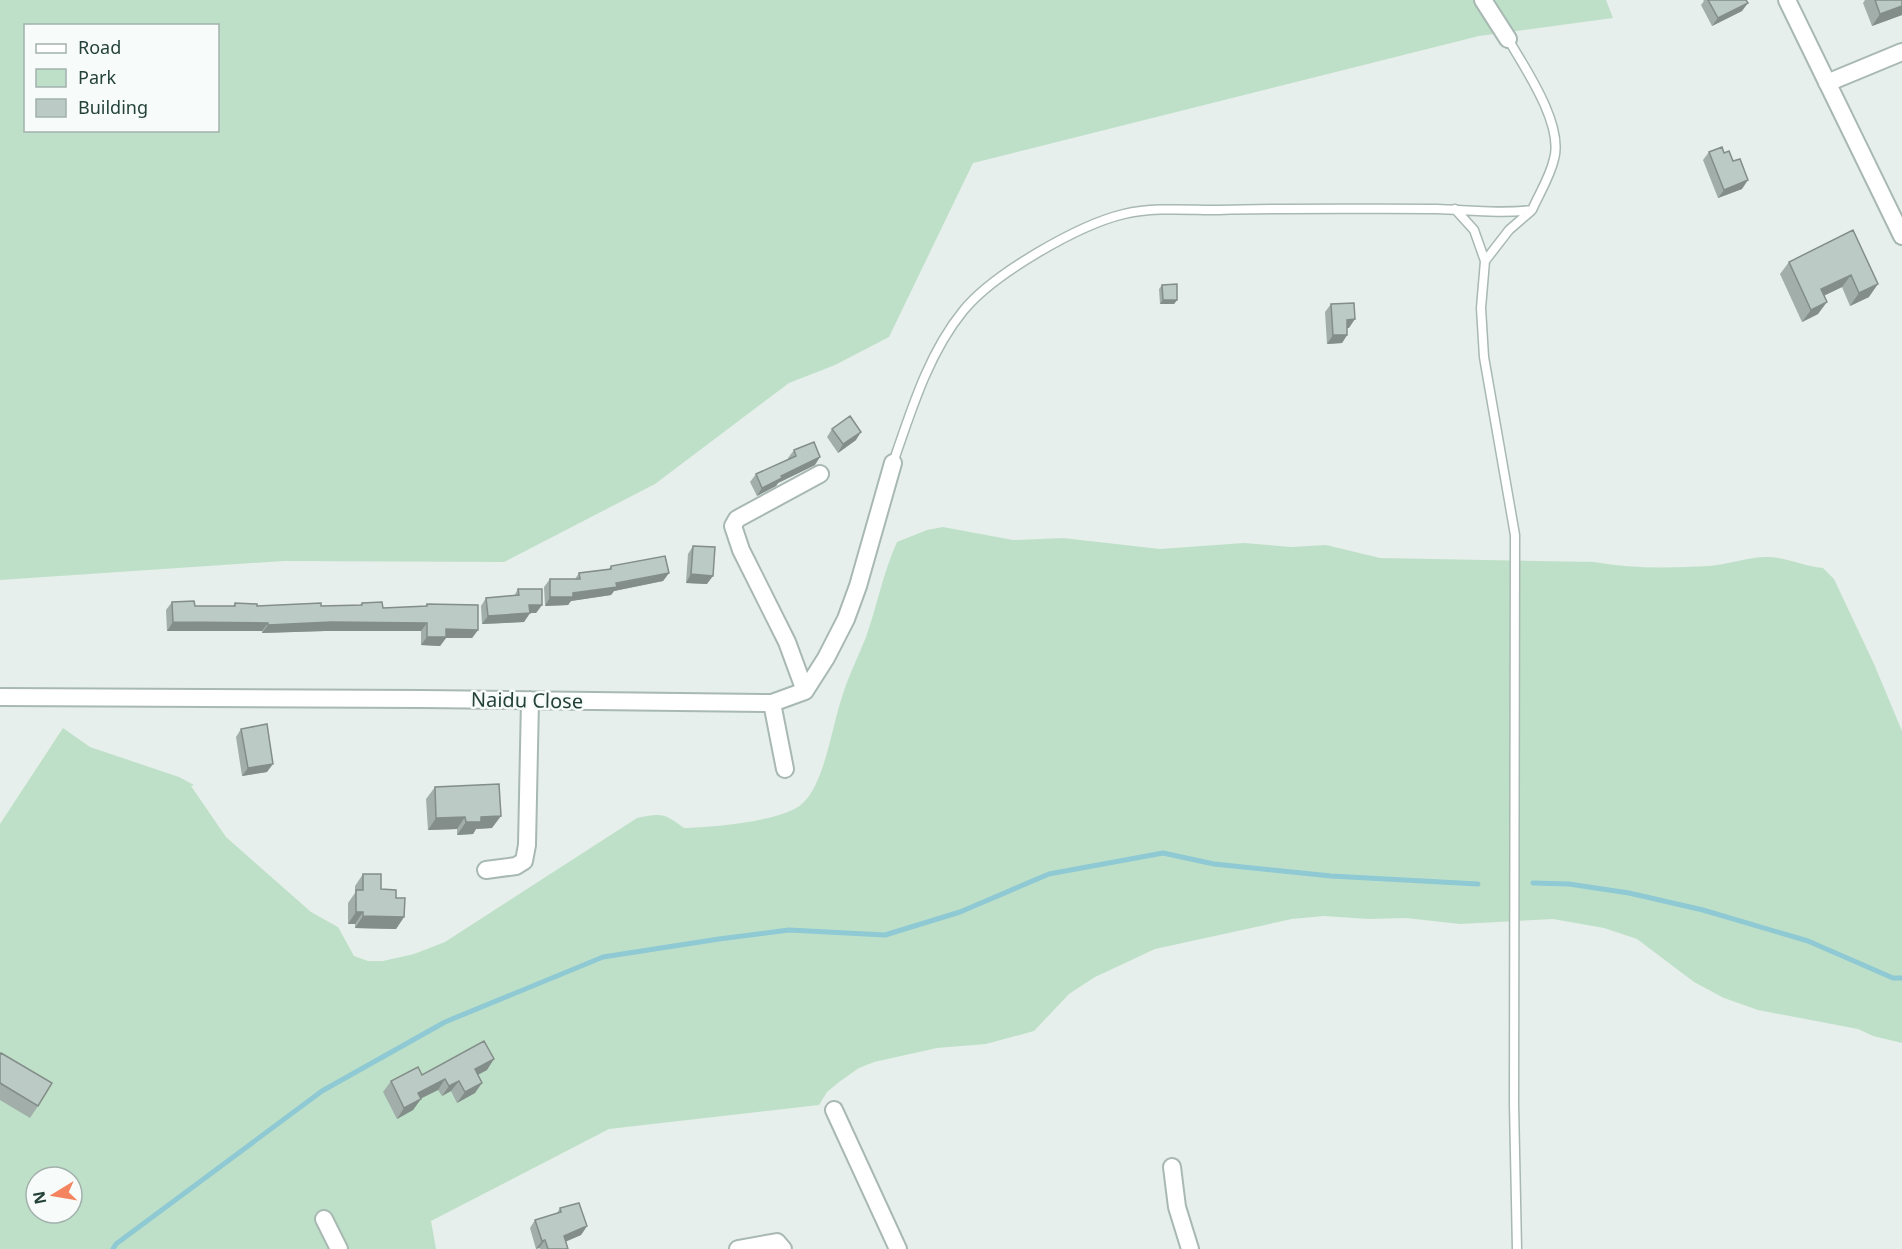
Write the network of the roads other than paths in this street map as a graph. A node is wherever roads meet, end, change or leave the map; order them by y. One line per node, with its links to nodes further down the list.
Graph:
1 (1483, 0): 3 (street)
2 (1787, 0): 5 (street)
3 (1508, 39): 7 (lane)
4 (1902, 52): 5 (street)
5 (1827, 83): 8 (street)
6 (1455, 210): 7 (lane); 9 (lane); 10 (lane)
7 (1532, 210): 9 (lane)
8 (1902, 236)
9 (1485, 261): 26 (lane)
10 (893, 462): 12 (street)
11 (820, 474): 12 (street)
12 (805, 691): 15 (street, Naidu Close)
13 (0, 697): 14 (street, Naidu Close)
14 (530, 700): 15 (street, Naidu Close); 17 (street)
15 (772, 703): 16 (street)
16 (785, 769)
17 (486, 870)
18 (834, 1110): 24 (street)
19 (1173, 1167): 25 (street)
20 (324, 1219): 21 (street)
21 (339, 1249)
22 (738, 1249): 23 (street)
23 (783, 1249)
24 (898, 1249)
25 (1190, 1249)
26 (1516, 1249)

